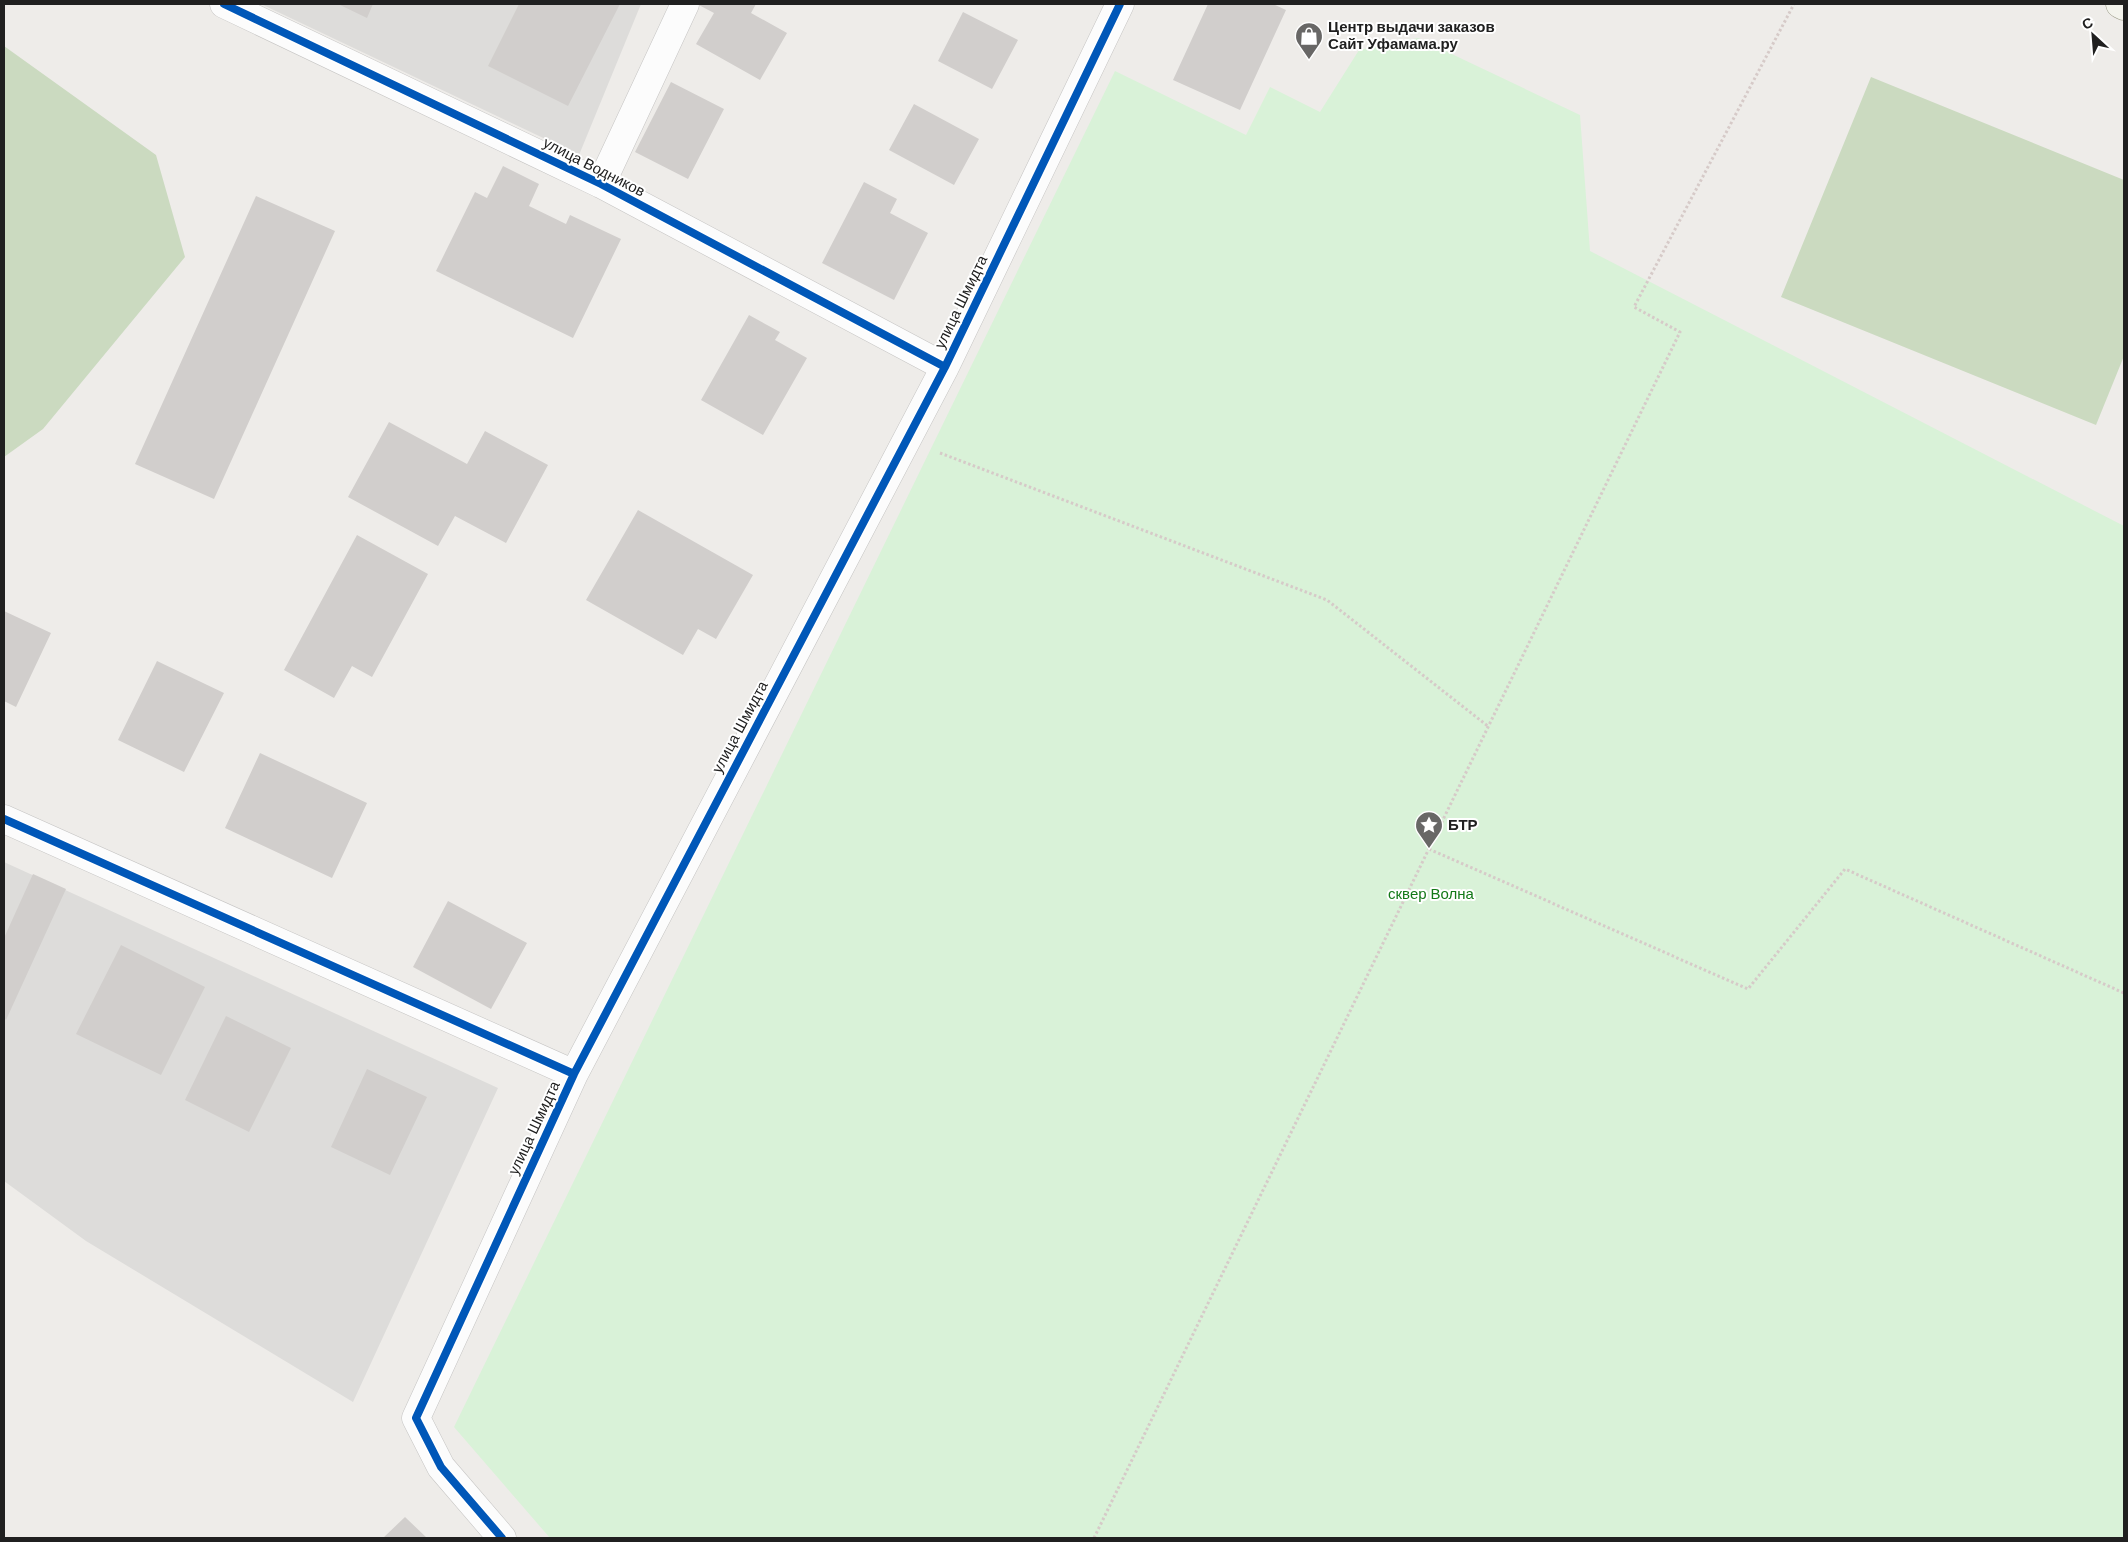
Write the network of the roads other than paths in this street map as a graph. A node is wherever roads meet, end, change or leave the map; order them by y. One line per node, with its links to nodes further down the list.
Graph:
1 (224, 4): 6 (street, улица Водников)
2 (685, 4): 6 (street)
3 (1120, 4): 7 (street, улица Шмидта)
4 (2120, 4): 5 (main road)
5 (2124, 6)
6 (601, 184): 7 (street, улица Водников)
7 (945, 367): 9 (street, улица Шмидта)
8 (4, 819): 9 (street)
9 (574, 1074): 10 (street, улица Шмидта)
10 (502, 1538)

